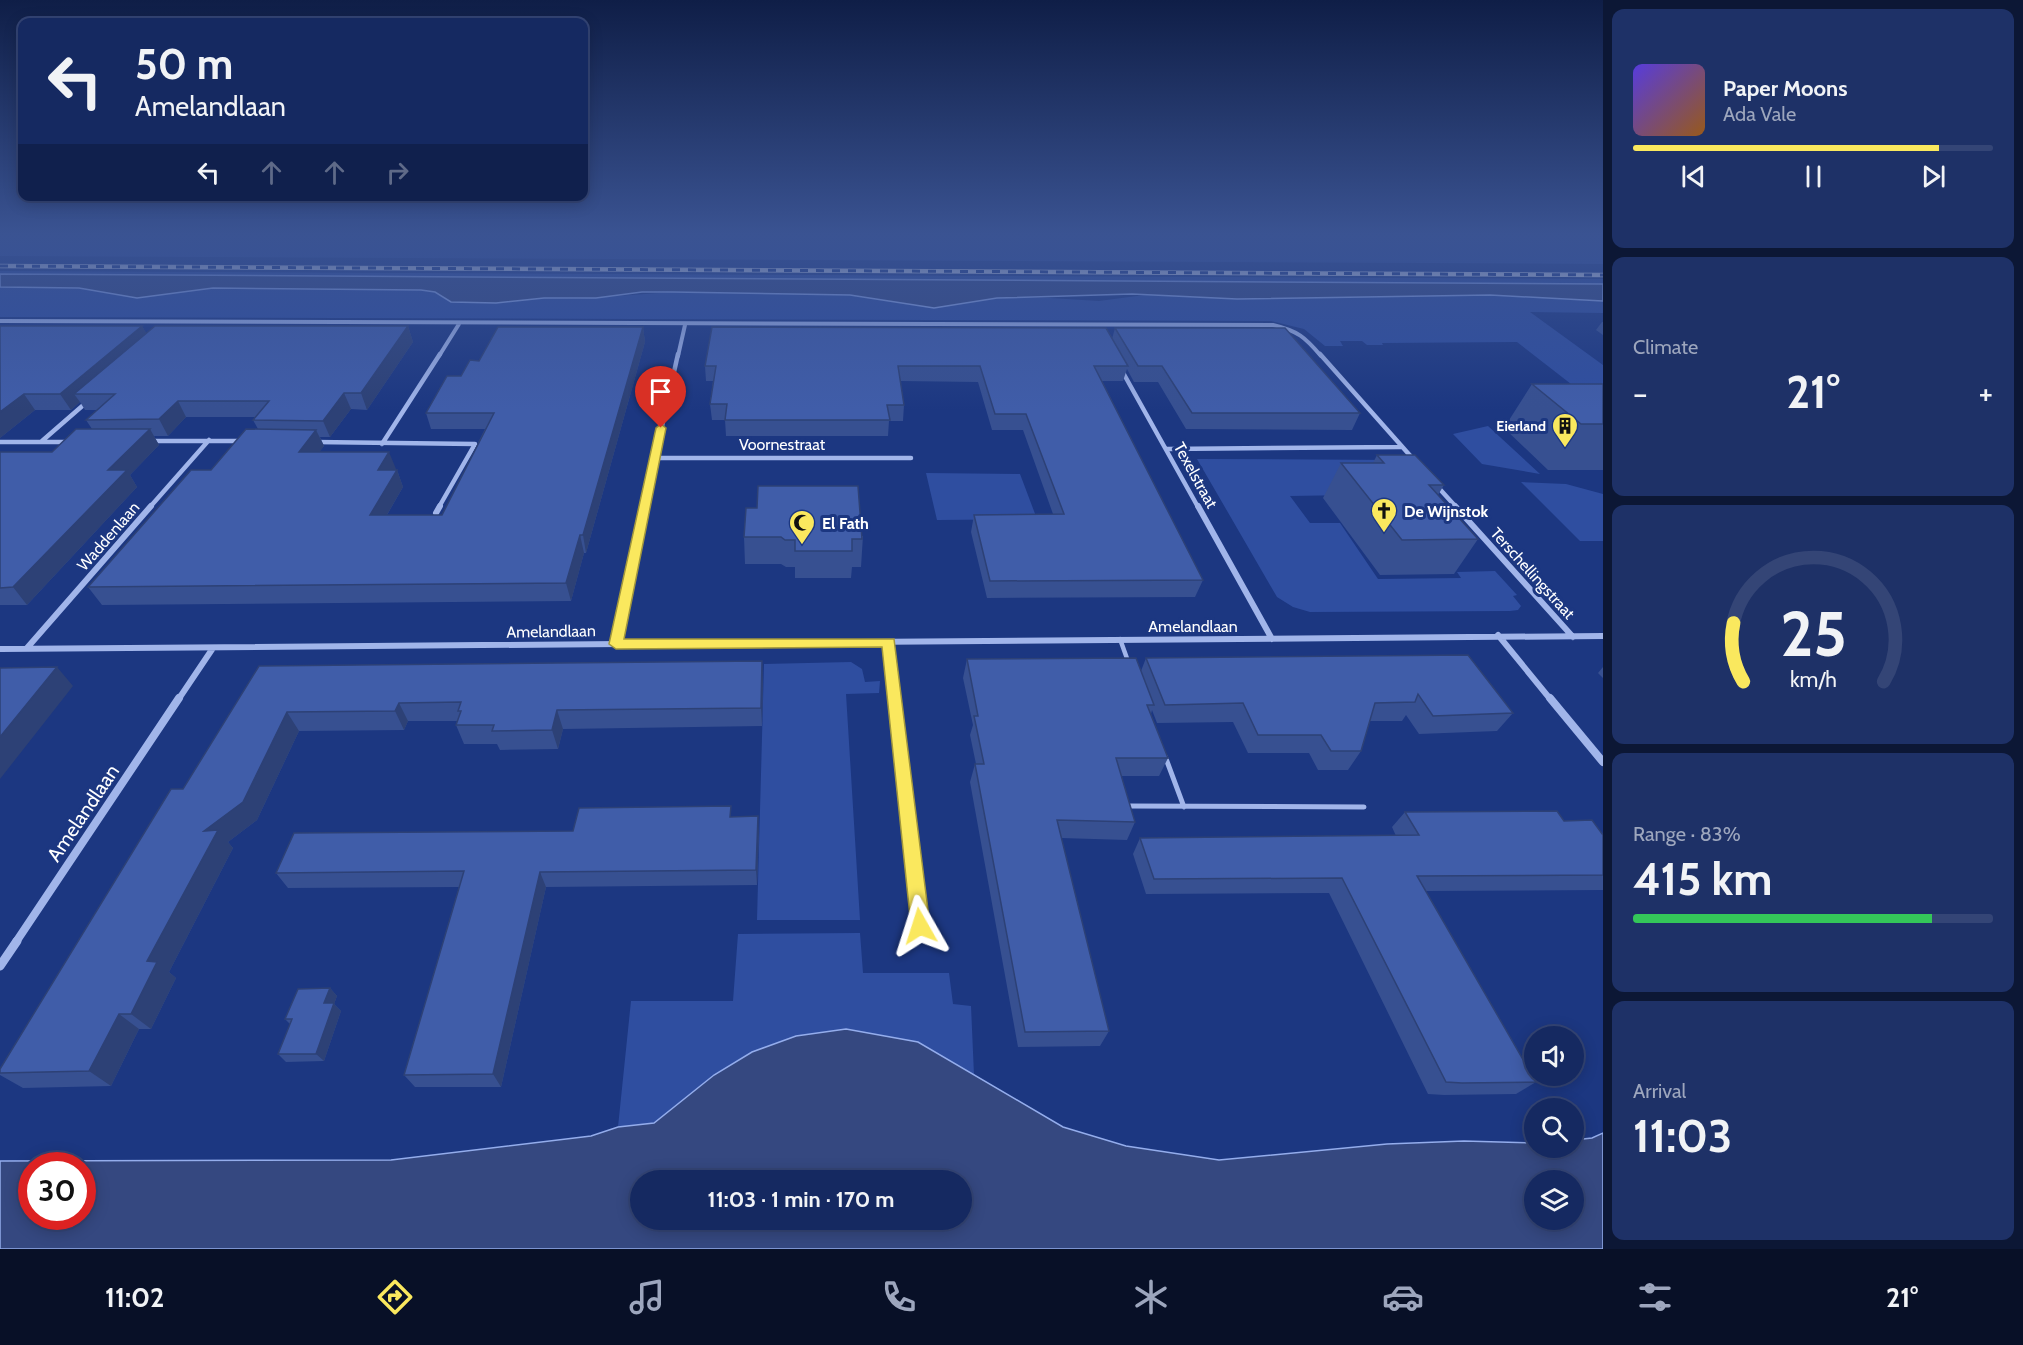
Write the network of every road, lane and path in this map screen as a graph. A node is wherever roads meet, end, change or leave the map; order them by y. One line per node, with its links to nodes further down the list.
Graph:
1 (0, 321): 2 (street)
2 (179, 322): 3 (street); 6 (street)
3 (459, 324): 5 (street); 17 (street)
4 (1096, 324): 5 (street); 7 (street); 18 (street)
5 (686, 325): 20 (street)
6 (171, 329)
7 (1102, 334)
8 (1119, 364): 19 (street, Texelstraat)
9 (93, 397): 15 (street)
10 (209, 440): 12 (street); 13 (street); 32 (street, Waddenlaan)
11 (77, 441): 15 (street)
12 (137, 441)
13 (243, 441)
14 (0, 442): 15 (street)
15 (41, 442)
16 (313, 442): 17 (street)
17 (382, 444): 24 (street)
18 (1401, 447): 19 (street); 22 (street)
19 (1167, 449): 29 (street, Texelstraat)
20 (654, 458): 21 (street, Voornestraat); 31 (street)
21 (911, 458)
22 (1417, 464)
23 (1433, 481): 27 (street, Terschellingstraat)
24 (436, 513)
25 (1498, 635): 27 (street, Amelandlaan); 29 (street, Amelandlaan); 37 (street)
26 (1603, 636): 27 (street, Amelandlaan)
27 (1573, 637)
28 (1120, 639): 29 (street, Amelandlaan); 30 (street, Amelandlaan); 35 (lane)
29 (1272, 639)
30 (889, 642): 31 (street, Amelandlaan); 41 (street)
31 (616, 644): 33 (street, Amelandlaan)
32 (27, 648): 33 (street, Amelandlaan); 34 (street, Amelandlaan)
33 (213, 648): 42 (street, Amelandlaan)
34 (0, 649)
35 (1133, 673)
36 (1163, 751): 39 (lane)
37 (1603, 762)
38 (1128, 806): 39 (lane)
39 (1184, 807): 40 (lane)
40 (1364, 807)
41 (920, 926)
42 (0, 966)

